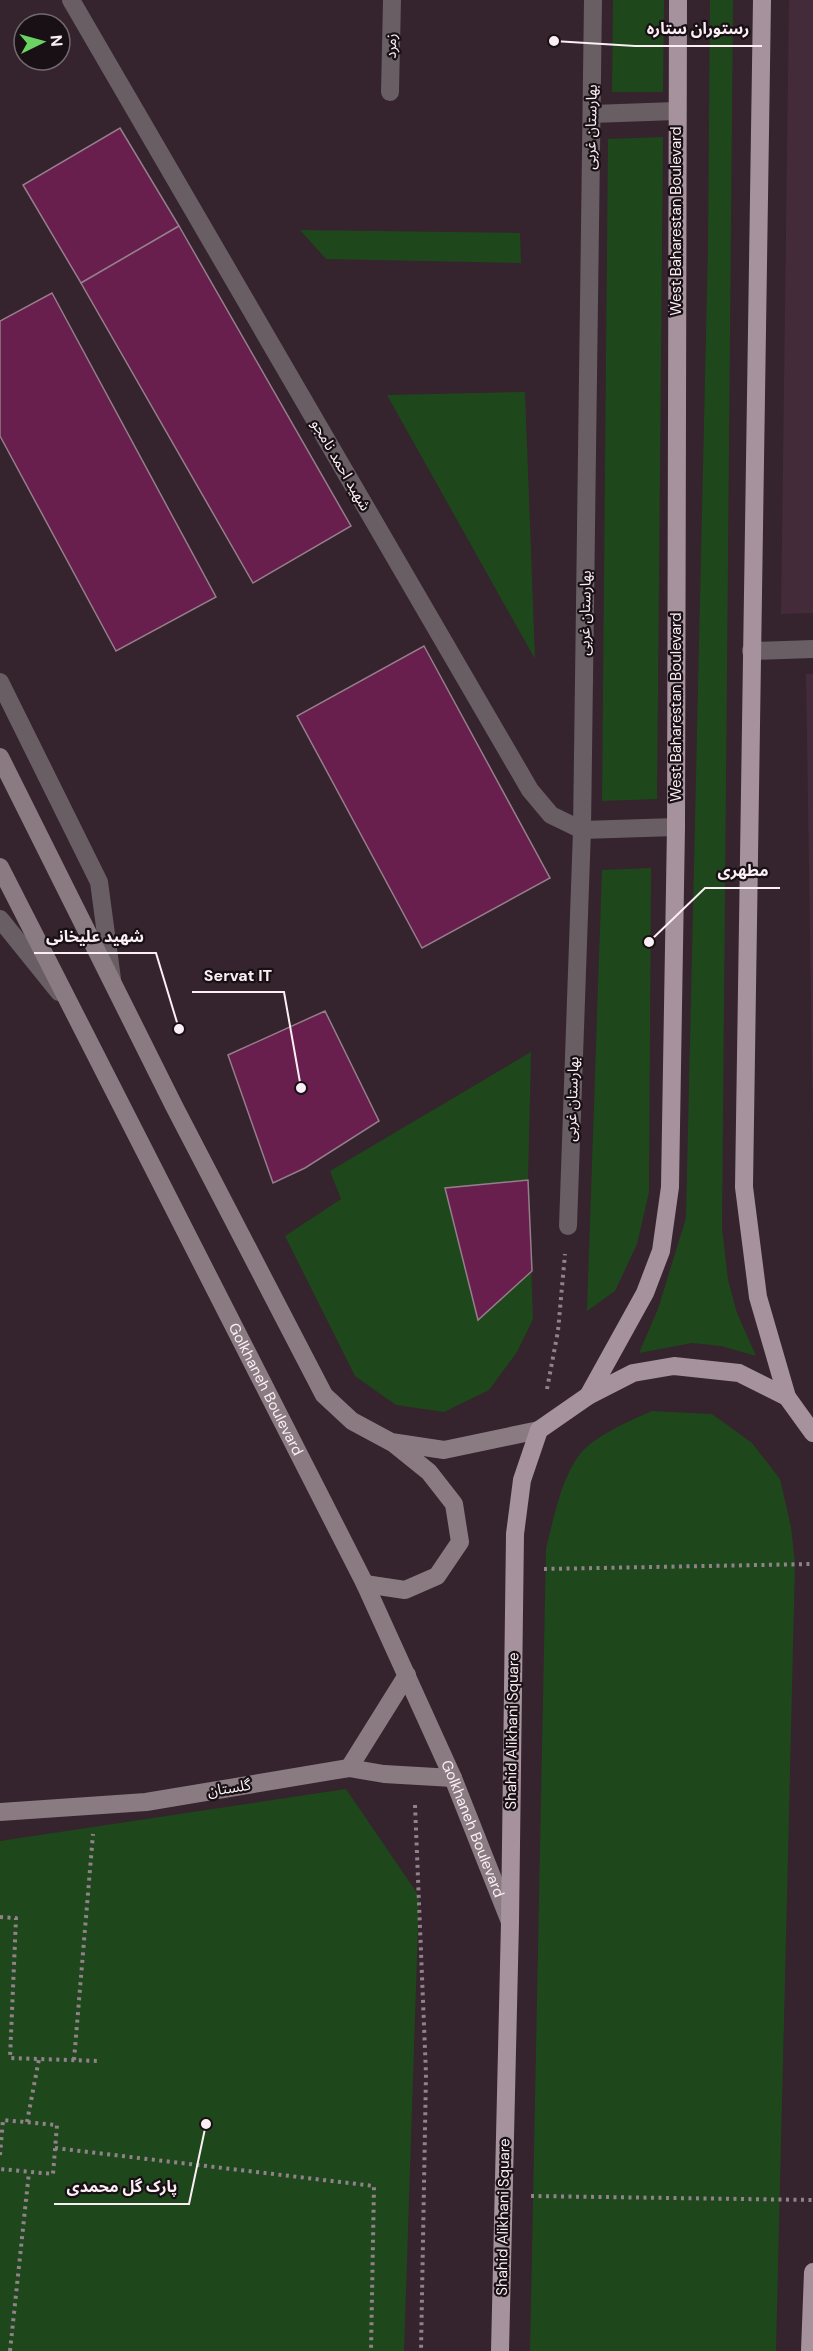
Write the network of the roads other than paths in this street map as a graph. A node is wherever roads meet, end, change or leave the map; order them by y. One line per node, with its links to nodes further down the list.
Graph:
1 (71, 0): 14 (street, شهید احمد نامجو)
2 (392, 0): 6 (street, زمرد)
3 (593, 0): 8 (street, بهارستان غربی)
4 (678, 0): 7 (main road, West Baharestan Boulevard)
5 (762, 0): 10 (main road)
6 (390, 92)
7 (676, 111): 8 (street); 13 (main road, West Baharestan Boulevard)
8 (591, 114): 14 (street, بهارستان غربی)
9 (813, 649): 10 (street)
10 (751, 651): 21 (main road)
11 (0, 682): 17 (street)
12 (0, 757): 17 (main road)
13 (676, 828): 14 (street, شهید احمد نامجو); 20 (main road, West Baharestan Boulevard)
14 (582, 830): 19 (street, بهارستان غربی)
15 (0, 867): 18 (main road, Golkhaneh Boulevard)
16 (0, 919): 18 (street)
17 (112, 979): 24 (main road)
18 (70, 1005): 25 (main road, Golkhaneh Boulevard)
19 (568, 1227)
20 (588, 1396): 21 (main road); 22 (main road)
21 (787, 1397): 23 (main road)
22 (539, 1430): 24 (main road); 30 (main road, Shahid Alikhani Square)
23 (813, 1433)
24 (391, 1442): 25 (main road)
25 (365, 1584): 26 (main road, Golkhaneh Boulevard)
26 (406, 1675): 27 (main road); 28 (main road, Golkhaneh Boulevard)
27 (349, 1768): 28 (main road, گلستان); 29 (main road, گلستان)
28 (453, 1778): 30 (main road, Golkhaneh Boulevard)
29 (0, 1812)
30 (510, 1922): 32 (main road, Shahid Alikhani Square)
31 (813, 2272): 33 (main road)
32 (500, 2351)
33 (810, 2351)

